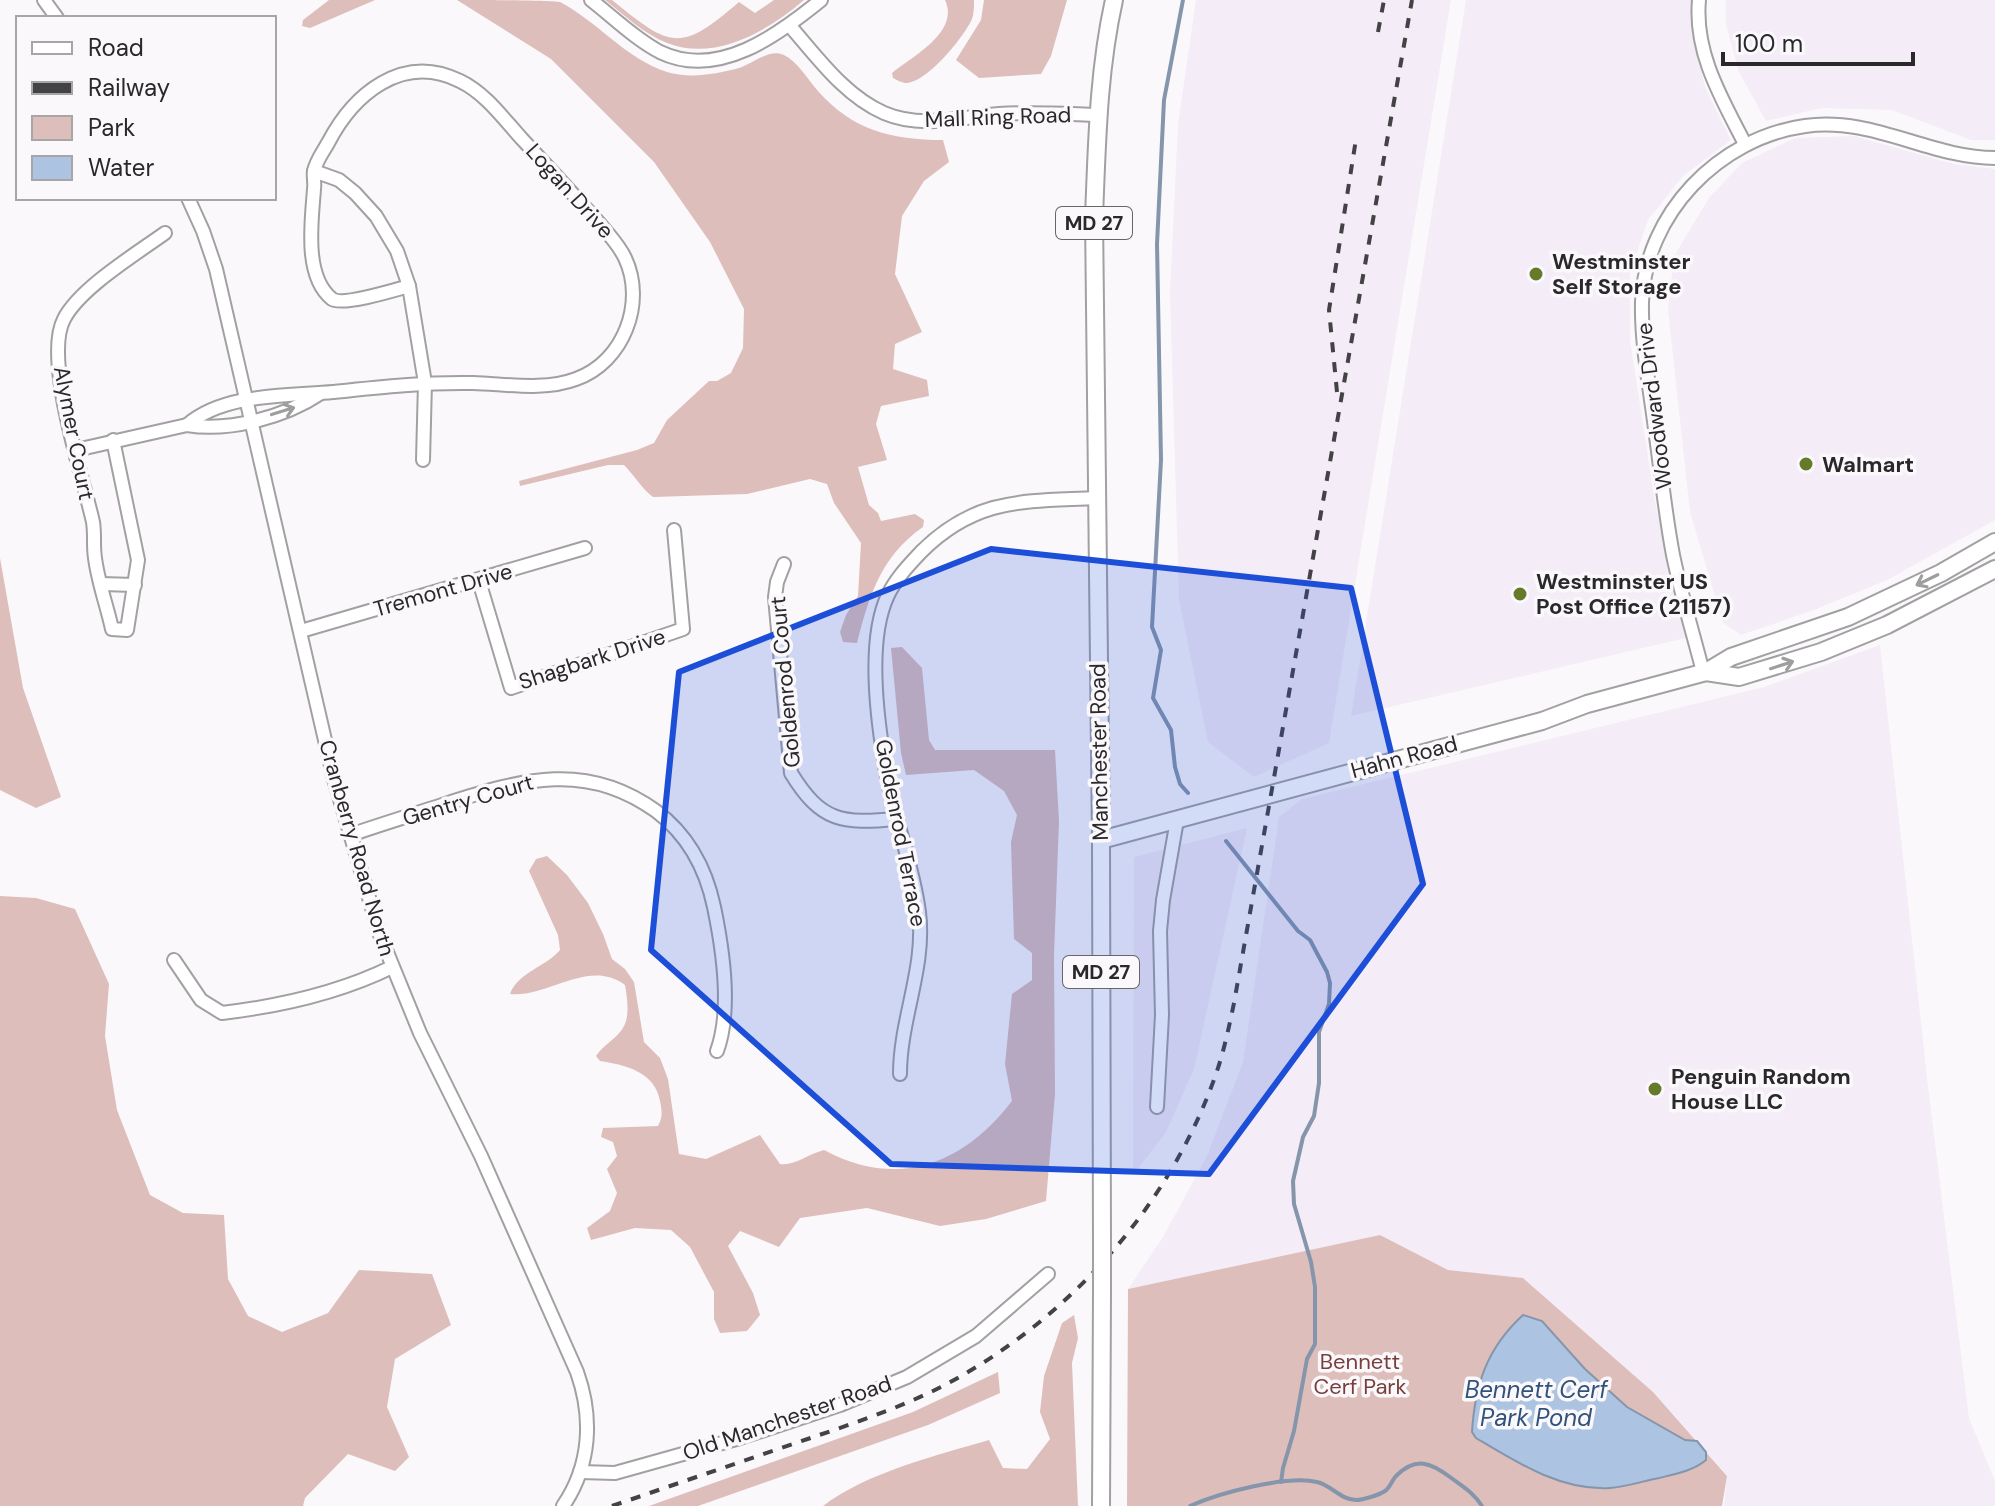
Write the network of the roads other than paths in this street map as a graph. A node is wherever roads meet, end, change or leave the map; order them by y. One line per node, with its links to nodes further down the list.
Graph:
1 (591, 0): 5 (street)
2 (821, 0): 5 (street)
3 (1114, 0): 6 (main road, Manchester Road / MD 27)
4 (1699, 0): 7 (street)
5 (790, 26): 6 (street, Mall Ring Road)
6 (1097, 115): 21 (main road, Manchester Road / MD 27)
7 (1745, 144): 8 (street, Woodward Drive); 31 (street, Woodward Drive)
8 (1995, 158)
9 (314, 171): 12 (street); 12 (street, Logan Drive); 13 (street, Logan Drive)
10 (189, 200): 15 (street, Cranberry Road North)
11 (165, 233): 19 (street, Alymer Court)
12 (409, 286): 13 (street)
13 (425, 383): 14 (street, Logan Drive); 20 (street)
14 (321, 393): 15 (street, Logan Drive); 16 (street, Logan Drive, one-way to 14)
15 (247, 401): 16 (street, Cranberry Road North); 17 (street, Logan Drive)
16 (252, 421): 17 (street, Logan Drive); 30 (street, Cranberry Road North)
17 (187, 425): 18 (street, Logan Drive)
18 (113, 440): 19 (street, Logan Drive); 29 (street, Alymer Court)
19 (76, 450): 28 (street, Alymer Court)
20 (423, 460)
21 (1096, 498): 32 (street, Goldenrod Terrace); 35 (main road, Manchester Road / MD 27)
22 (674, 530): 27 (street, Shagbark Drive)
23 (1995, 542): 31 (main road, Hahn Road, one-way to 31)
24 (585, 548): 27 (street, Tremont Drive)
25 (784, 564): 32 (street, Goldenrod Court)
26 (1995, 569): 31 (main road, Hahn Road, one-way to 26)
27 (479, 581): 30 (street, Tremont Drive)
28 (101, 584): 29 (street); 29 (street, Alymer Court)
29 (135, 585)
30 (301, 631): 34 (street, Cranberry Road North)
31 (1705, 672): 33 (main road, Hahn Road)
32 (896, 819): 39 (street, Goldenrod Terrace)
33 (1177, 820): 35 (main road, Hahn Road); 40 (street)
34 (350, 835): 37 (street, Cranberry Road North); 38 (street, Gentry Court)
35 (1101, 840): 44 (main road, Manchester Road / MD 27, bridge)
36 (174, 960): 37 (street)
37 (392, 967): 42 (street, Cranberry Road North)
38 (717, 1051)
39 (900, 1074)
40 (1157, 1107)
41 (1048, 1274): 42 (street, Old Manchester Road)
42 (580, 1472): 43 (street)
43 (563, 1506)
44 (1101, 1506)

